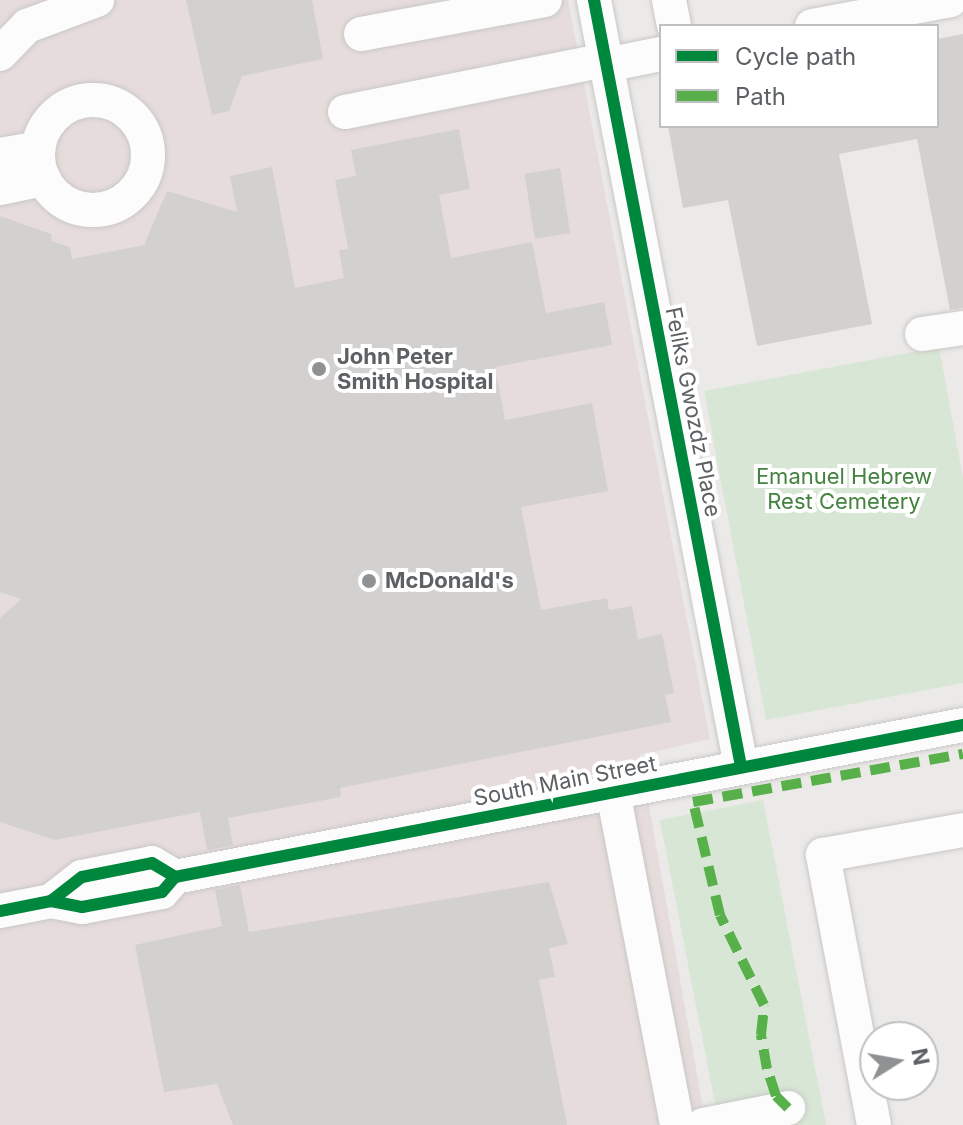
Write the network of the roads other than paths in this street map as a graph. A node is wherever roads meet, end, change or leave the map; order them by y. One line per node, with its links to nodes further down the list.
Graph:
1 (97, 0): 9 (street)
2 (545, 0): 8 (street)
3 (594, 0): 11 (street, Feliks Gwozdz Place)
4 (669, 0): 6 (street)
5 (951, 0): 7 (street)
6 (674, 24)
7 (823, 24)
8 (361, 34)
9 (0, 54)
10 (659, 54): 11 (street)
11 (606, 62): 12 (street); 18 (street, Feliks Gwozdz Place)
12 (345, 112)
13 (0, 155): 14 (street)
14 (0, 188)
15 (963, 328): 16 (street)
16 (922, 334)
17 (963, 725): 18 (street, South Main Street)
18 (741, 766): 19 (street, South Main Street)
19 (613, 792): 21 (street, South Main Street); 23 (street)
20 (963, 830): 25 (street)
21 (3, 905)
22 (788, 1108): 24 (street)
23 (677, 1125)
24 (703, 1125)
25 (874, 1125)

